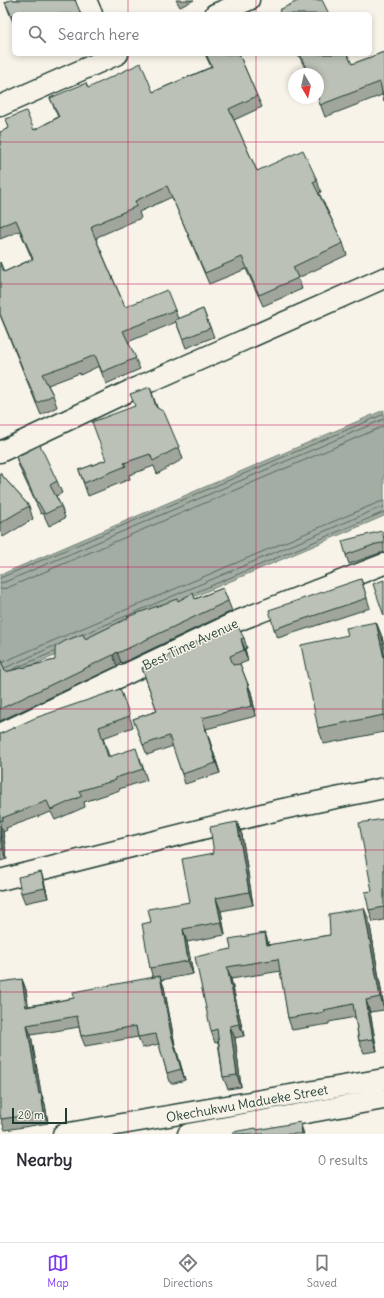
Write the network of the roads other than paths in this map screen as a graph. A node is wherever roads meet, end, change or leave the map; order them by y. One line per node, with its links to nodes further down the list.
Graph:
1 (86, 0): 3 (street)
2 (249, 0): 4 (street)
3 (91, 12)
4 (220, 12)
5 (110, 56): 6 (street)
6 (0, 106)
7 (384, 278): 8 (street)
8 (0, 452)
9 (384, 564): 10 (street, Best Time Avenue)
10 (0, 734)
11 (384, 788): 12 (street)
12 (0, 880)
13 (384, 1079): 15 (street, Okechukwu Madueke Street)
14 (384, 1099): 17 (street, Okechukwu Madueke Street)
15 (88, 1132): 16 (street, Okechukwu Madueke Street)
16 (63, 1134)
17 (188, 1134)

